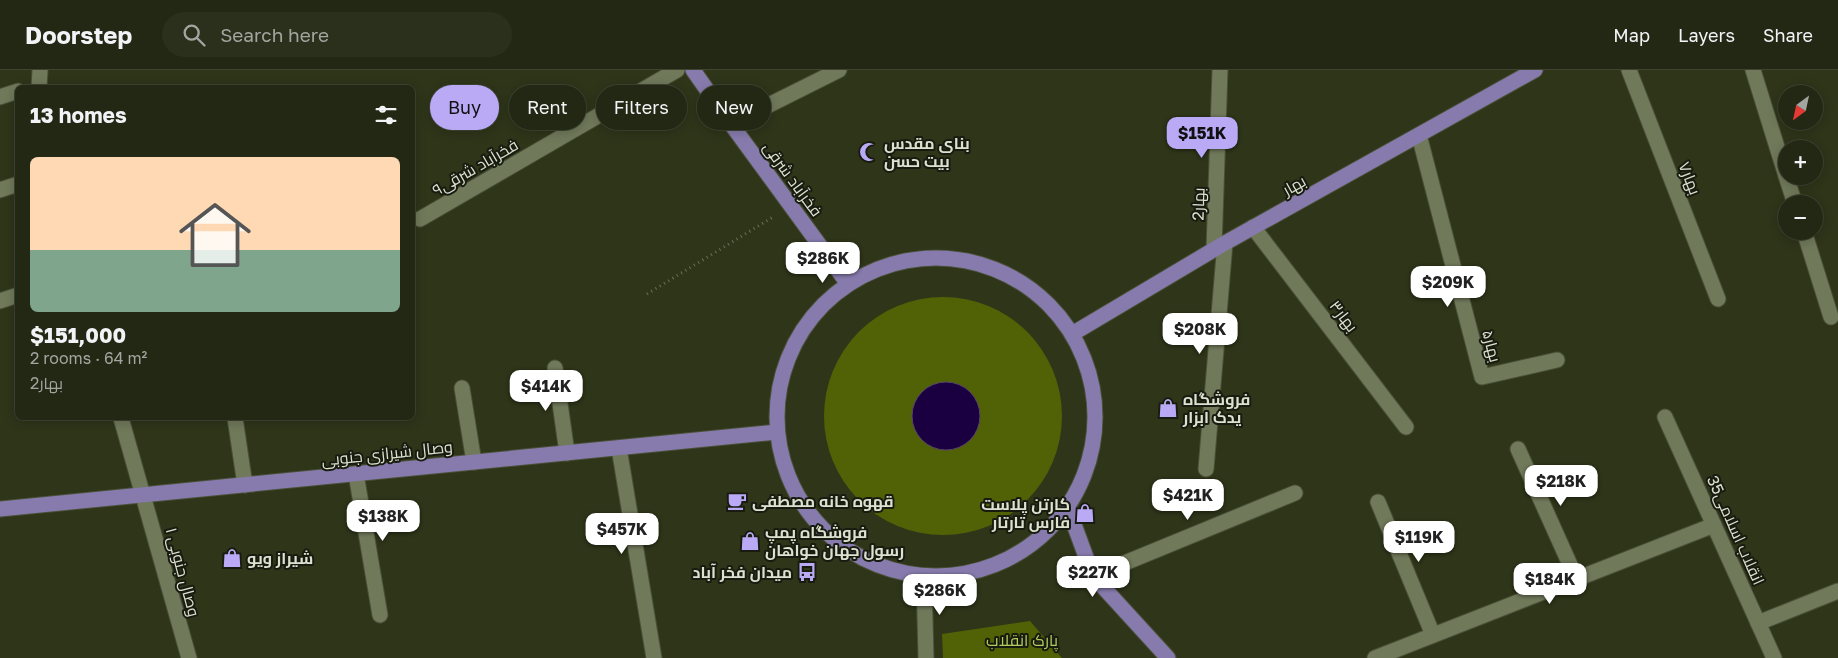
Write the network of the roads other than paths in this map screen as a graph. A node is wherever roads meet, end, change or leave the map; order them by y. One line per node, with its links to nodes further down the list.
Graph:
1 (677, 70): 17 (street, فخرآباد شرقی۹)
2 (693, 70): 8 (main road, فخرآباد شرقی)
3 (839, 70): 11 (street)
4 (1220, 70): 20 (street, 2بهار)
5 (1535, 70): 13 (main road, بهار)
6 (1629, 70): 23 (street, بهار۷)
7 (1752, 70): 14 (street)
8 (704, 85)
9 (15, 92): 10 (street)
10 (0, 96)
11 (771, 104)
12 (735, 130): 21 (main road, فخرآباد شرقی)
13 (1419, 135): 18 (main road, بهار); 27 (street, بهار۵)
14 (1778, 151)
15 (15, 185): 16 (street)
16 (0, 190)
17 (420, 219)
18 (1253, 227): 20 (main road, بهار); 33 (street, بهار۳)
19 (1807, 240): 25 (street)
20 (1220, 246): 26 (main road, بهار); 39 (street, 2بهار)
21 (848, 284): 26 (main road); 34 (main road)
22 (15, 296): 24 (street)
23 (1718, 299)
24 (0, 301)
25 (1831, 317)
26 (1072, 334): 45 (main road)
27 (1557, 360)
28 (555, 368): 37 (street)
29 (462, 388): 38 (street)
30 (1665, 417): 47 (street, 35انقلاب اسلامی)
31 (123, 420): 43 (street, وصال جنوبی ۱)
32 (236, 420): 41 (street)
33 (1406, 427)
34 (777, 432): 35 (main road, وصال شیرازی جنوبی); 48 (main road)
35 (620, 448): 37 (main road, وصال شیرازی جنوبی); 56 (street)
36 (1518, 448): 50 (street)
37 (567, 452): 38 (main road, وصال شیرازی جنوبی)
38 (474, 462): 40 (main road, وصال شیرازی جنوبی)
39 (1206, 469)
40 (356, 474): 41 (main road, وصال شیرازی جنوبی); 52 (street)
41 (245, 485): 43 (main road, وصال شیرازی جنوبی)
42 (1294, 493): 49 (street)
43 (144, 495): 46 (main road, وصال شیرازی جنوبی); 55 (street, وصال جنوبی ۱)
44 (1378, 502): 54 (street)
45 (1068, 508): 48 (main road); 49 (main road)
46 (0, 509)
47 (1714, 525): 50 (street); 53 (street, 35انقلاب اسلامی)
48 (924, 576): 57 (street)
49 (1093, 576): 58 (main road)
50 (1576, 578): 54 (street)
51 (1838, 591): 53 (street)
52 (380, 615)
53 (1758, 623): 60 (street, 35انقلاب اسلامی)
54 (1433, 635): 59 (street)
55 (189, 658)
56 (654, 658)
57 (926, 658)
58 (1168, 658)
59 (1375, 658)
60 (1774, 658)

